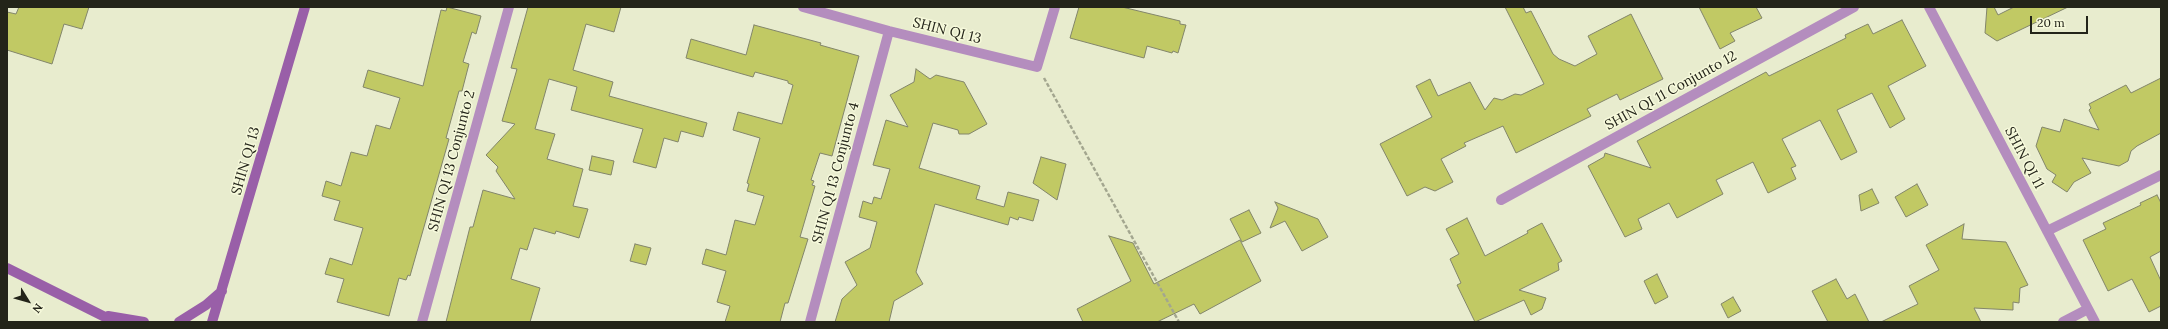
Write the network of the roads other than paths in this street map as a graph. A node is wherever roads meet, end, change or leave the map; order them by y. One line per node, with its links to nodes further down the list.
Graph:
1 (305, 7): 12 (street, SHIN QI 13)
2 (508, 7): 19 (street, SHIN QI 13 Conjunto 2)
3 (803, 7): 7 (street, SHIN QI 13)
4 (1055, 7): 7 (street, SHIN QI 13)
5 (1854, 7): 9 (street, SHIN QI 11 Conjunto 12)
6 (1929, 7): 10 (street, SHIN QI 11)
7 (889, 31): 20 (street, SHIN QI 13 Conjunto 4)
8 (2161, 175): 10 (street)
9 (1501, 200)
10 (2047, 231): 13 (street, SHIN QI 11)
11 (7, 268): 14 (street)
12 (222, 291): 17 (street); 18 (street, SHIN QI 13)
13 (2088, 308): 21 (street); 22 (street, SHIN QI 11)
14 (104, 316): 15 (street); 16 (street)
15 (115, 322)
16 (144, 322)
17 (179, 322)
18 (212, 322)
19 (422, 322)
20 (810, 322)
21 (2063, 322)
22 (2095, 322)

